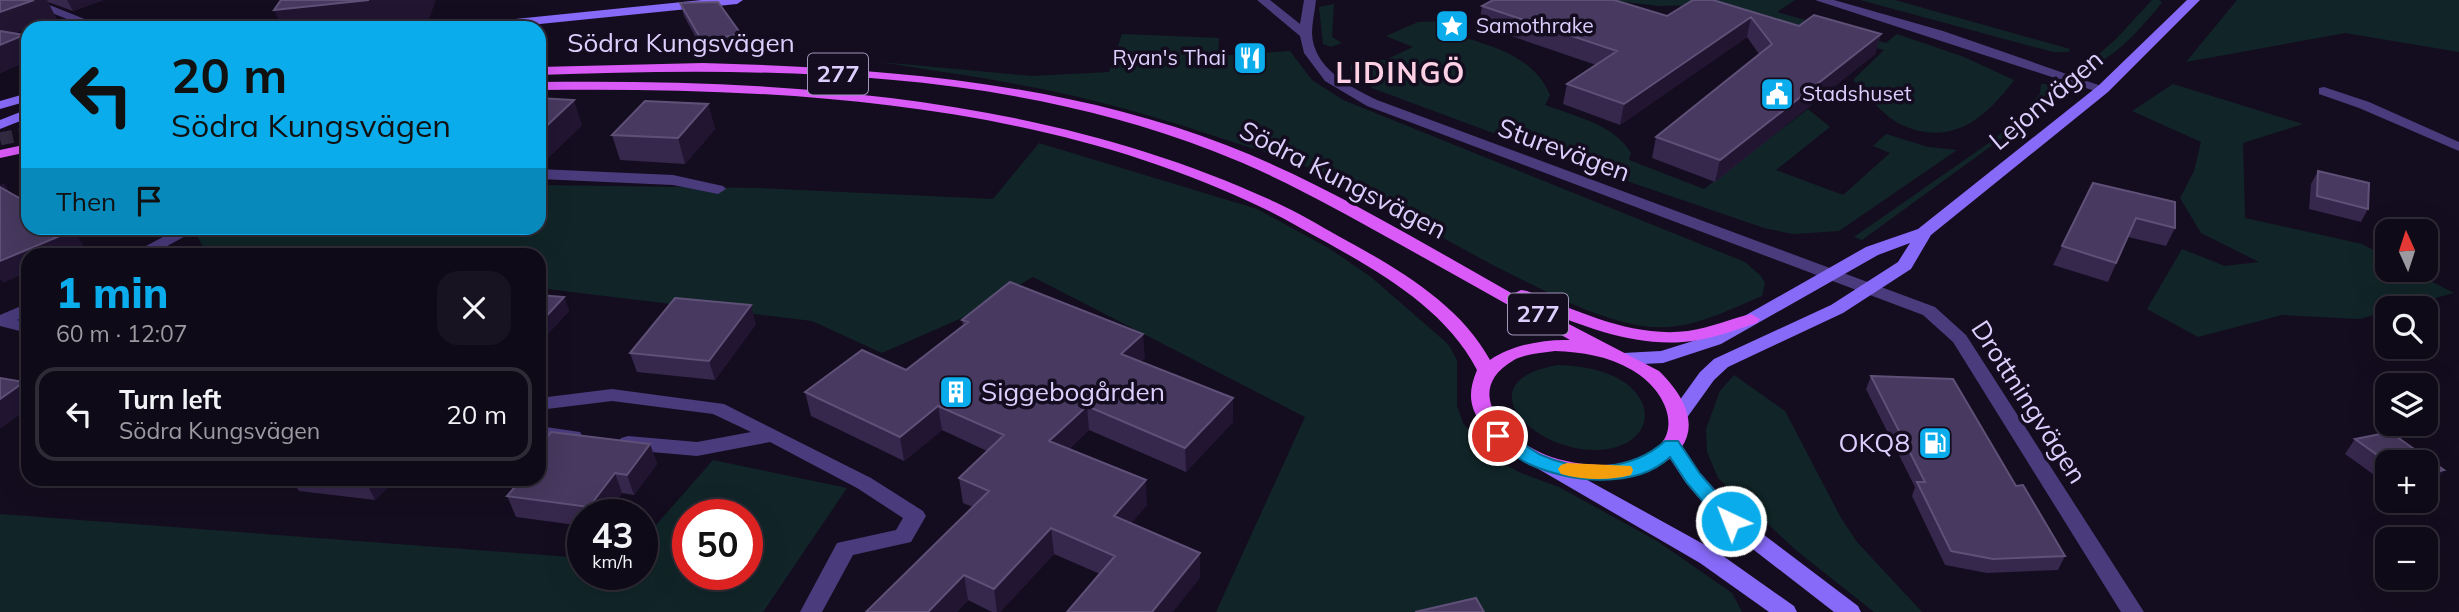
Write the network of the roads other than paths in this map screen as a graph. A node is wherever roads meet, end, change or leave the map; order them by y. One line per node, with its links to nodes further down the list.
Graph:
1 (26, 0): 7 (street)
2 (737, 0): 8 (street)
3 (1264, 0): 9 (street, Sturevägen)
4 (1310, 0): 9 (street)
5 (1821, 0): 12 (street)
6 (2194, 0): 12 (street, Lejonvägen)
7 (82, 21)
8 (533, 21)
9 (1305, 34): 26 (street, Sturevägen)
10 (546, 71): 27 (main road, Södra Kungsvägen / 277)
11 (546, 86): 35 (main road, Södra Kungsvägen / 277)
12 (2104, 89): 23 (street, Lejonvägen)
13 (2324, 91): 18 (street)
14 (21, 99): 15 (street)
15 (0, 105)
16 (21, 116): 17 (street)
17 (0, 125)
18 (2459, 147)
19 (21, 150): 20 (main road)
20 (0, 154)
21 (546, 174): 22 (street)
22 (718, 189)
23 (1924, 232): 26 (street, Lejonvägen); 28 (street, Lejonvägen)
24 (178, 235): 25 (street)
25 (151, 248)
26 (1836, 274): 28 (street, Drottningvägen); 30 (street, Lejonvägen)
27 (1471, 277): 30 (main road); 33 (main road, Södra Kungsvägen / 277)
28 (1872, 288): 37 (street, Lejonvägen); 45 (street, Drottningvägen)
29 (21, 311): 31 (street)
30 (1751, 319): 34 (street, Lejonvägen)
31 (1, 321): 32 (street)
32 (21, 326)
33 (1604, 352): 34 (main road, Södra Kungsvägen / 277); 35 (main road, Södra Kungsvägen / 277)
34 (1623, 359): 37 (main road, Södra Kungsvägen / 277)
35 (1487, 372): 41 (main road)
36 (546, 403): 39 (street)
37 (1679, 415): 40 (main road)
38 (546, 434): 39 (street)
39 (773, 435): 42 (street)
40 (1671, 445): 41 (main road); 44 (street)
41 (1542, 462): 43 (street)
42 (811, 612)
43 (1786, 612)
44 (1850, 612)
45 (2133, 612)

